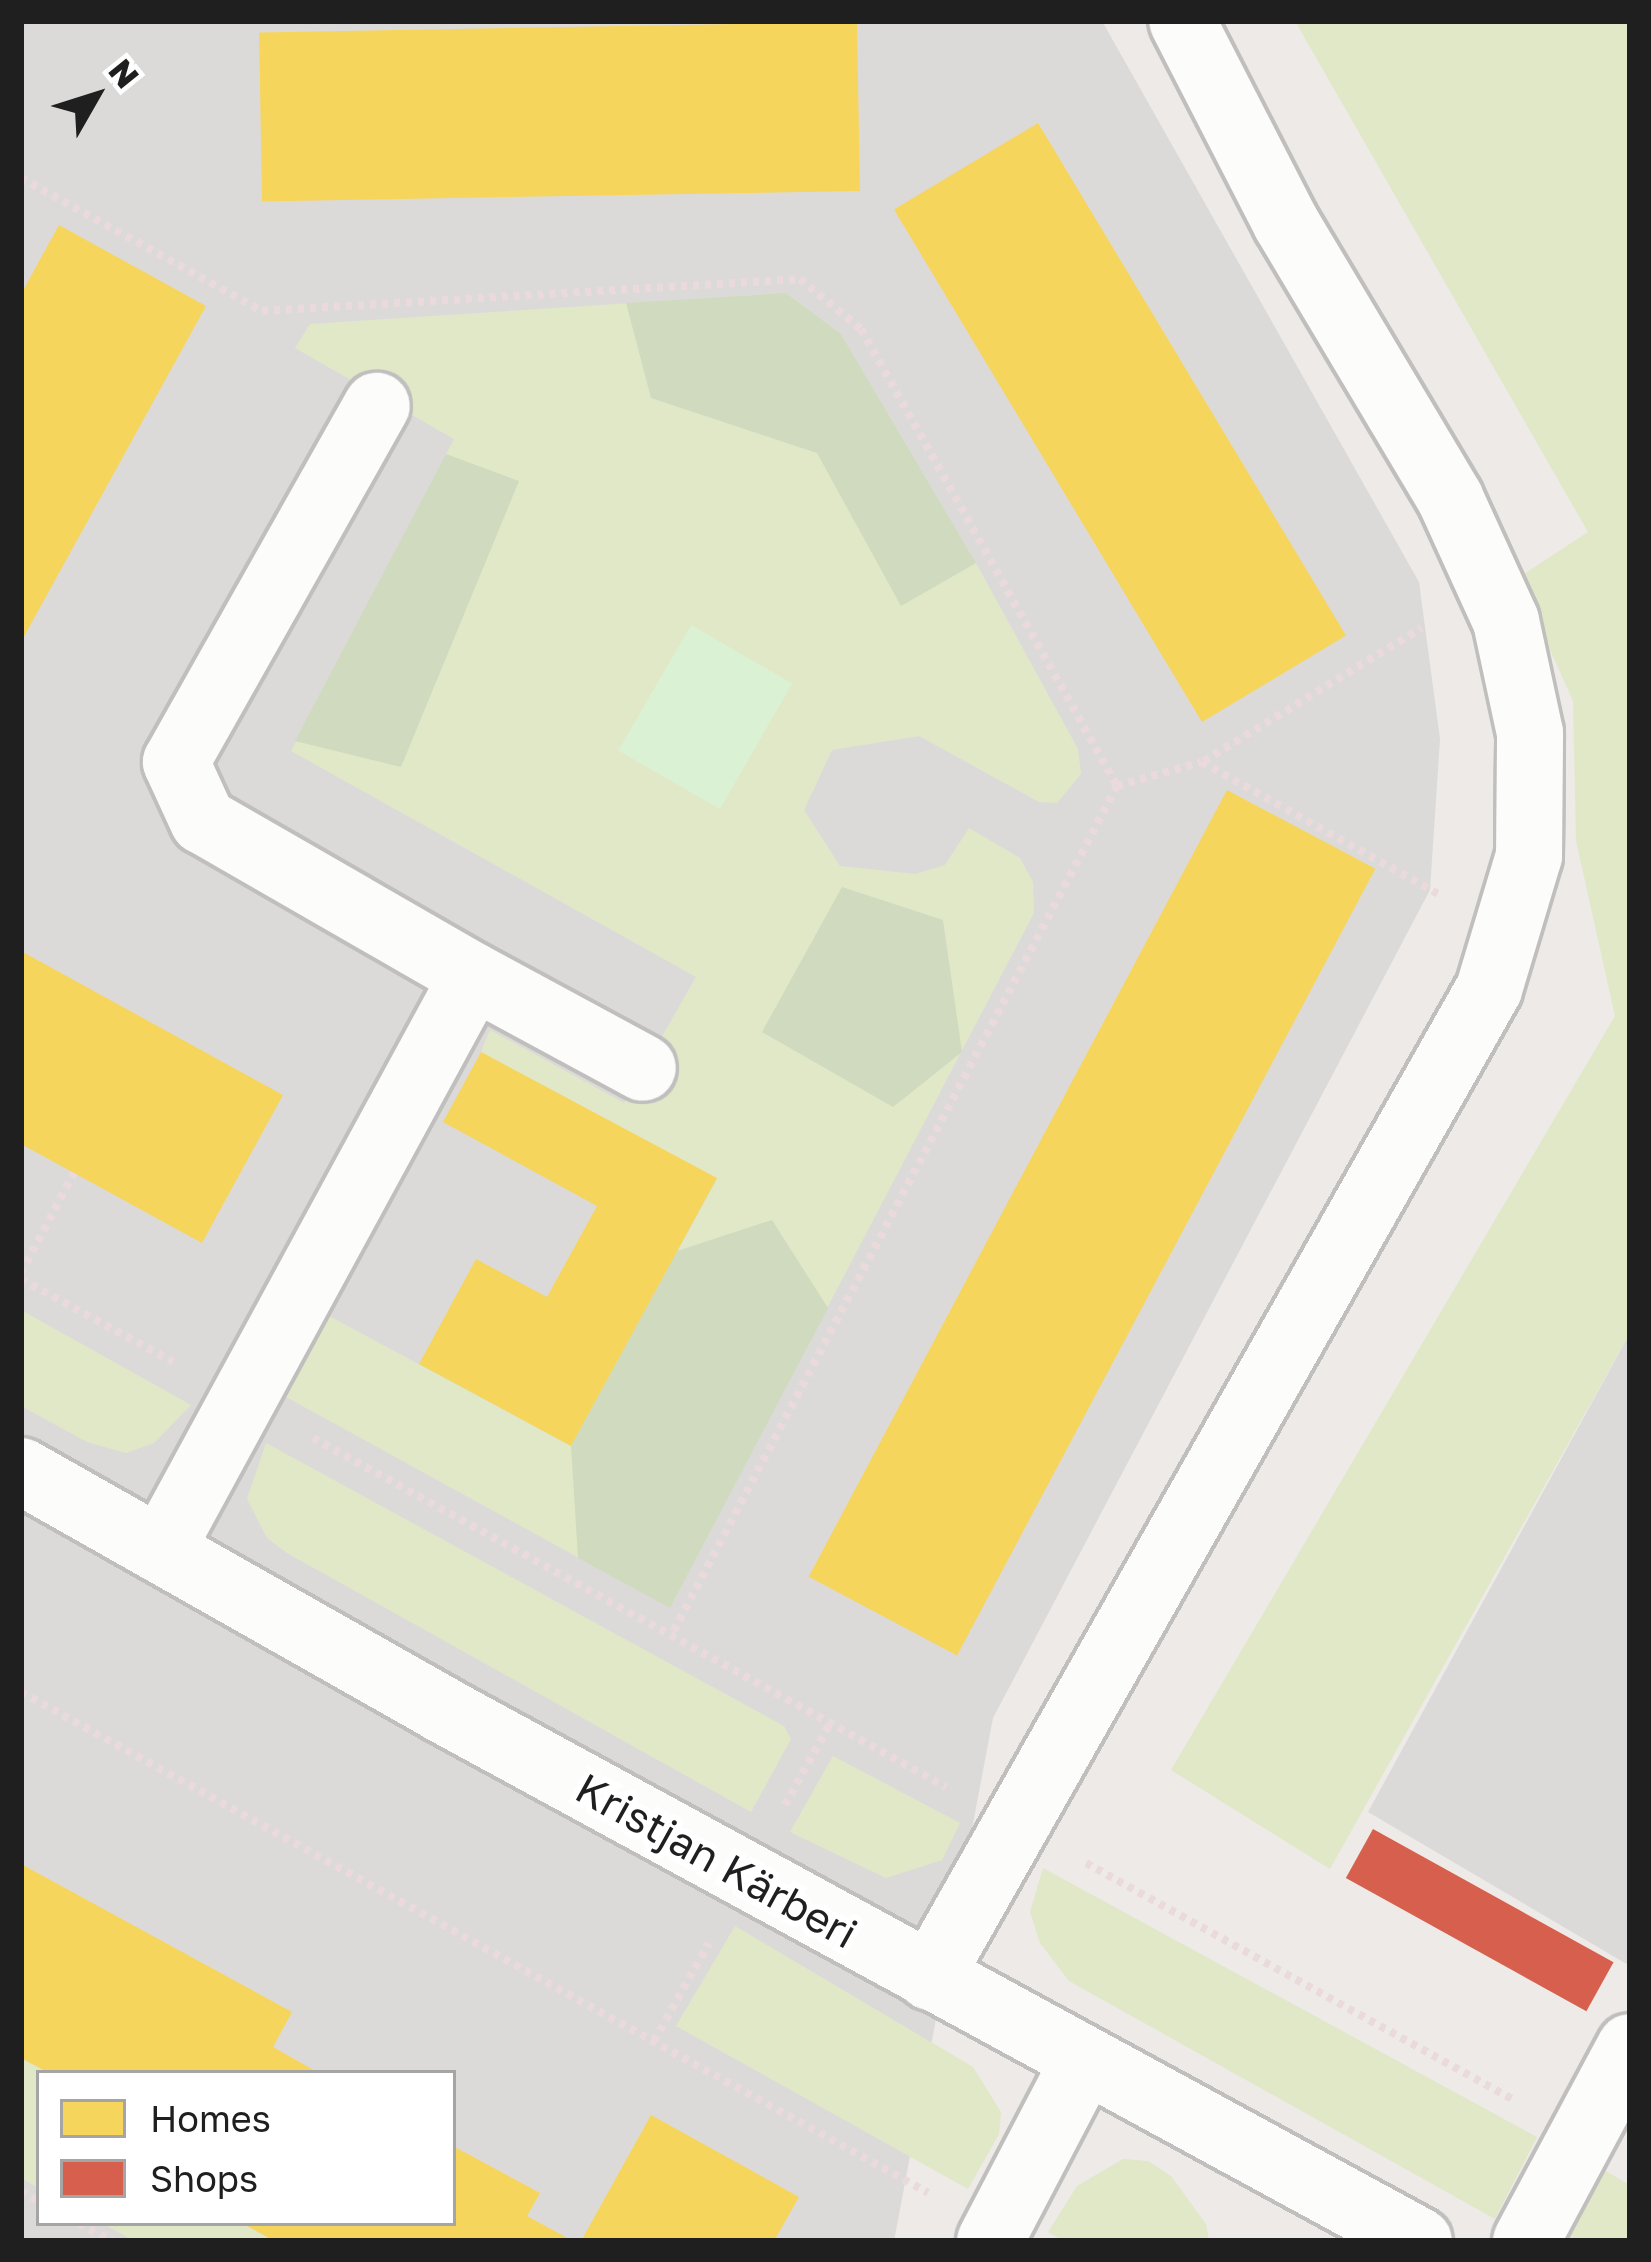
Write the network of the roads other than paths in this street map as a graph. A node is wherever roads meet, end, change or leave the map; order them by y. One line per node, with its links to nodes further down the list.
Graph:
1 (1182, 21): 7 (street)
2 (376, 406): 3 (street)
3 (473, 976): 4 (street); 6 (street)
4 (643, 1068)
5 (21, 1471): 6 (street, Kristjan Kärberi)
6 (161, 1550): 7 (street, Kristjan Kärberi)
7 (930, 1977): 9 (street, Kristjan Kärberi)
8 (1630, 2047): 13 (street)
9 (1084, 2061): 10 (street, Kristjan Kärberi); 11 (street)
10 (1320, 2218): 12 (street, Kristjan Kärberi)
11 (993, 2236)
12 (1419, 2241)
13 (1526, 2241)

